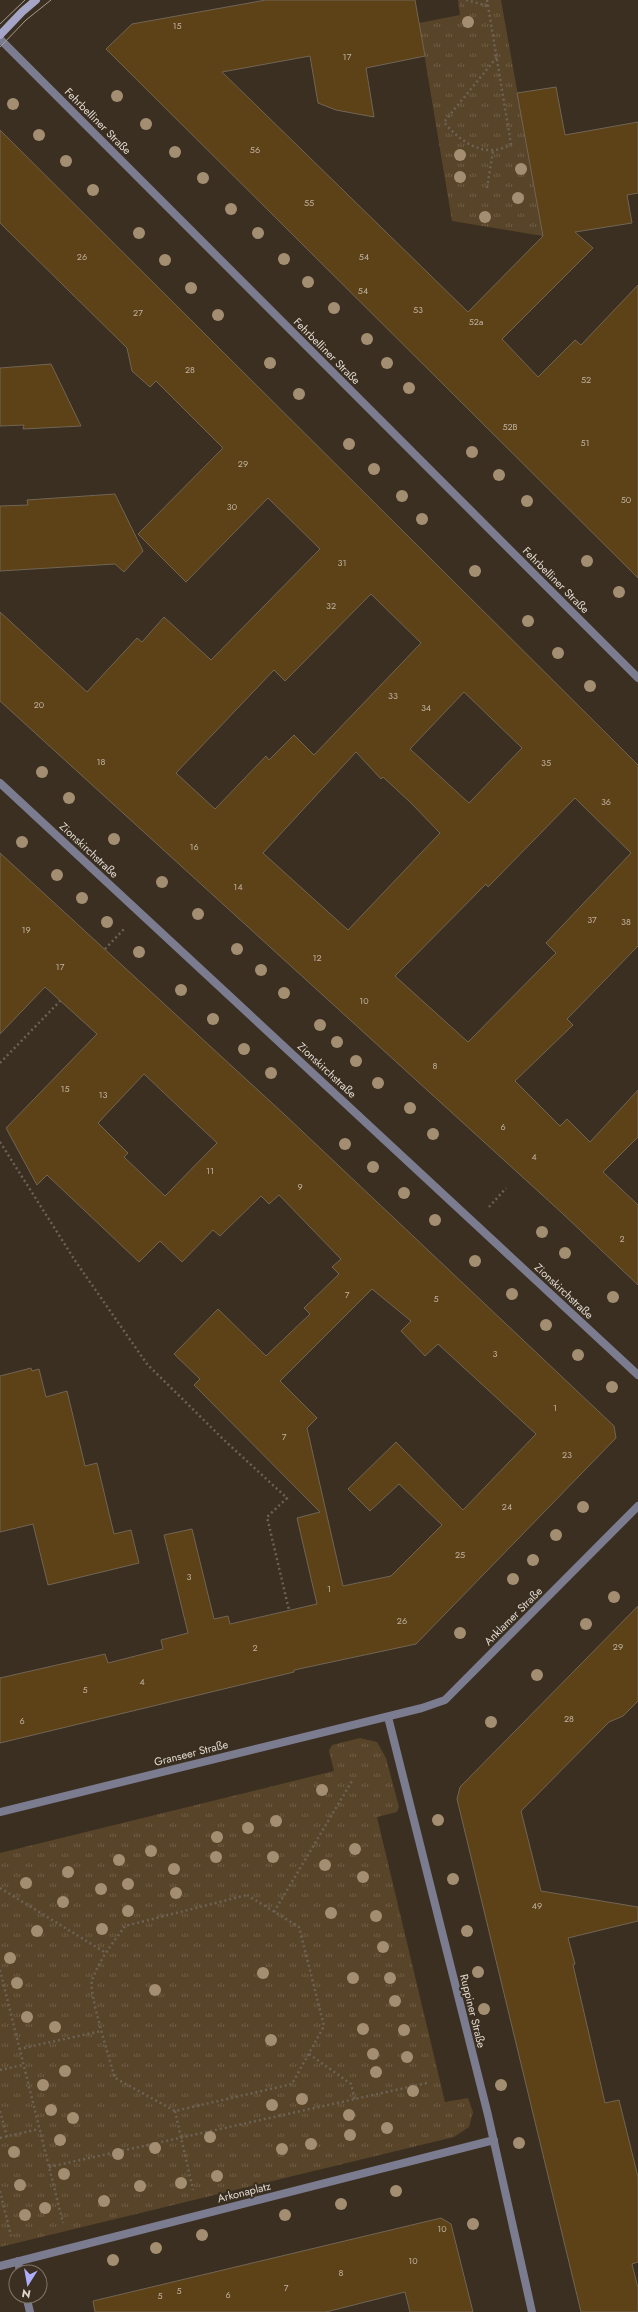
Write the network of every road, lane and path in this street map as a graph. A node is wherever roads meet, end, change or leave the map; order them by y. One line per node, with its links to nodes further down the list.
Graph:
1 (36, 0): 5 (street)
2 (466, 0): 4 (path)
3 (487, 0): 4 (path)
4 (488, 6): 7 (path)
5 (0, 35)
6 (0, 39): 10 (street, Fehrbelliner Straße)
7 (497, 57): 8 (path); 8 (path)
8 (494, 151): 9 (path)
9 (487, 188)
10 (638, 678)
11 (0, 783): 12 (street, Zionskirchstraße)
12 (140, 912): 13 (path); 17 (street, Zionskirchstraße)
13 (105, 949)
14 (61, 1000): 15 (path)
15 (0, 1062)
16 (0, 1142): 19 (path)
17 (638, 1375)
18 (638, 1506): 20 (street, Anklamer Straße)
19 (289, 1610)
20 (388, 1716): 22 (street, Granseer Straße); 40 (street, Ruppiner Straße)
21 (352, 1781): 24 (path)
22 (0, 1812)
23 (0, 1888): 25 (path)
24 (274, 1912): 25 (path); 29 (path)
25 (106, 1953): 27 (path)
26 (0, 1970): 28 (path)
27 (101, 2031): 28 (path); 35 (path)
28 (20, 2049): 30 (path)
29 (309, 2054): 33 (path); 35 (path)
30 (24, 2065): 31 (path); 36 (path)
31 (0, 2070)
32 (427, 2083): 33 (path)
33 (355, 2100): 39 (path)
34 (0, 2111): 37 (path)
35 (175, 2111): 39 (path)
36 (39, 2129): 37 (path); 41 (path)
37 (7, 2137): 38 (path)
38 (0, 2138)
39 (180, 2138): 41 (path); 42 (path)
40 (494, 2140): 46 (street, Arkonaplatz); 49 (street, Ruppiner Straße)
41 (48, 2167): 44 (path)
42 (193, 2190)
43 (0, 2191): 45 (path)
44 (63, 2223)
45 (11, 2236)
46 (18, 2261): 47 (street); 48 (street, Arkonaplatz)
47 (19, 2264)
48 (0, 2266)
49 (532, 2312)

